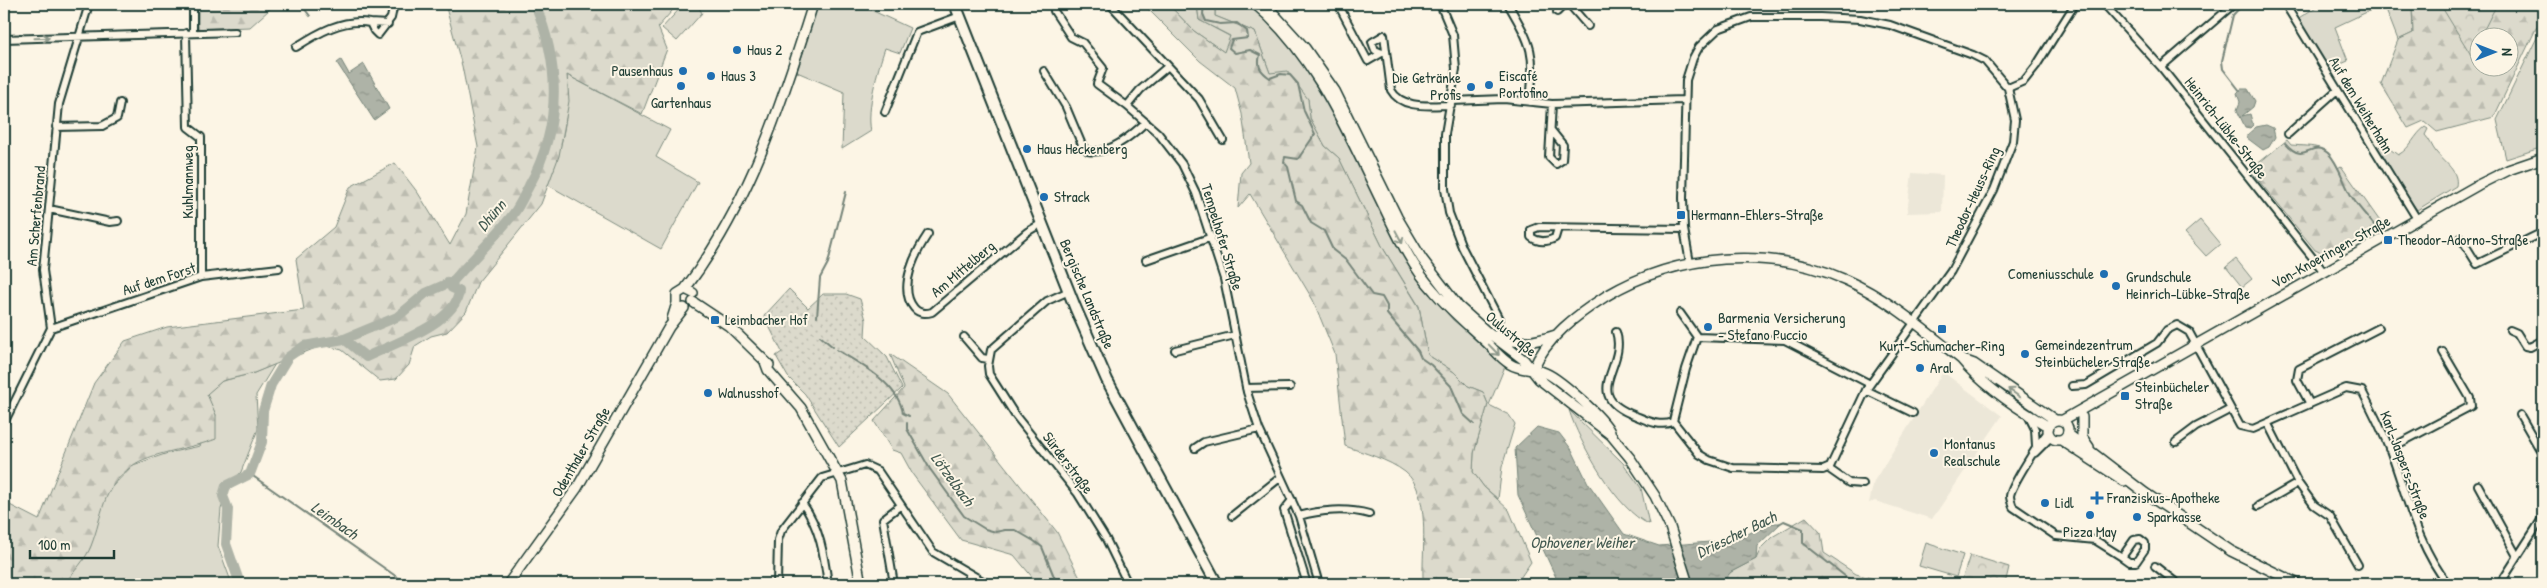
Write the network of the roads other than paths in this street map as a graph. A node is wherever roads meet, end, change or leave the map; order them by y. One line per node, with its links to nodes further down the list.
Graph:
1 (89, 4): 25 (street, Am Scherfenbrand)
2 (193, 4): 24 (street, Kuhlmannweg)
3 (394, 4): 21 (street)
4 (813, 4): 62 (main road)
5 (955, 4): 19 (main road, Bergische Landstraße)
6 (1054, 4): 38 (street, Tempelhofer Straße)
7 (1110, 4): 29 (street)
8 (1255, 4): 82 (main road, Oulustraße, one-way to 82)
9 (1265, 4): 63 (main road, Oulustraße)
10 (1338, 4): 36 (street)
11 (1440, 4): 36 (street)
12 (1508, 4): 35 (street)
13 (1567, 4): 18 (street); 22 (street)
14 (2075, 4): 31 (street)
15 (2104, 4): 28 (street, Heinrich-Lübke-Straße)
16 (2234, 4): 28 (street)
17 (2285, 4): 32 (street, Auf dem Weiherhahn)
18 (1557, 12)
19 (960, 16): 39 (street); 49 (main road, Bergische Landstraße)
20 (370, 22): 21 (street); 21 (street); 27 (street)
21 (388, 24)
22 (1588, 26)
23 (235, 32): 24 (street)
24 (190, 33): 25 (street); 60 (street, Kuhlmannweg)
25 (80, 37): 26 (street, one-way to 25); 41 (street, Am Scherfenbrand)
26 (4, 39)
27 (296, 47)
28 (2161, 66): 59 (street, Heinrich-Lübke-Straße)
29 (1167, 67): 38 (street); 44 (street)
30 (1044, 71): 40 (street)
31 (2008, 88): 33 (street, Theodor-Heuss-Ring); 67 (street, Theodor-Heuss-Ring)
32 (2336, 91): 43 (street); 47 (street, Auf dem Weiherhahn)
33 (1684, 100): 37 (street); 51 (street, Theodor-Heuss-Ring)
34 (120, 102): 41 (street)
35 (1530, 102): 36 (street); 37 (street)
36 (1451, 104): 66 (street)
37 (1552, 104): 42 (street)
38 (1127, 106): 40 (street, Tempelhofer Straße)
39 (885, 112)
40 (1146, 122): 54 (street, Tempelhofer Straße)
41 (56, 127): 46 (street, Am Scherfenbrand)
42 (1551, 130): 42 (street)
43 (2288, 134)
44 (1223, 140)
45 (2543, 158): 47 (main road, Von-Knoeringen-Straße)
46 (49, 209): 48 (street); 68 (street, Am Scherfenbrand)
47 (2417, 219): 59 (main road, Von-Knoeringen-Straße)
48 (118, 221)
49 (1042, 223): 53 (street, Am Mittelberg); 61 (main road, Bergische Landstraße)
50 (1558, 228): 51 (street)
51 (1684, 229): 57 (street, Theodor-Heuss-Ring)
52 (2543, 232): 55 (street)
53 (928, 234)
54 (1212, 237): 56 (street); 72 (street, Tempelhofer Straße)
55 (2462, 238)
56 (1146, 260)
57 (1690, 263): 67 (main road); 73 (main road)
58 (279, 268): 60 (street, Auf dem Forst)
59 (2324, 272): 77 (main road, Von-Knoeringen-Straße)
60 (201, 277): 68 (street, Auf dem Forst)
61 (1069, 291): 80 (street); 134 (main road, Bergische Landstraße)
62 (690, 295): 64 (main road); 64 (main road); 107 (main road)
63 (1451, 297): 73 (main road); 82 (main road, Oulustraße)
64 (680, 305): 126 (main road, Odenthaler Straße)
65 (1680, 313): 75 (street)
66 (1499, 318)
67 (1915, 323): 81 (main road); 83 (street)
68 (51, 328): 96 (street)
69 (2379, 328): 89 (street)
70 (2510, 330): 76 (street)
71 (1616, 332): 95 (street)
72 (1236, 335): 78 (street); 86 (street, Tempelhofer Straße)
73 (1556, 335): 82 (main road)
74 (964, 337): 80 (street)
75 (1698, 337): 83 (street); 95 (street)
76 (2543, 340)
77 (2196, 345): 84 (street, Karl-Jaspers-Straße); 88 (main road, Von-Knoeringen-Straße); 90 (street, Karl-Jaspers-Straße)
78 (1175, 350)
79 (2443, 352): 102 (street)
80 (988, 359): 133 (street, Sürderstraße)
81 (1961, 359): 91 (main road); 99 (main road, one-way to 81)
82 (1533, 370): 137 (main road)
83 (1870, 384): 87 (street)
84 (2072, 386)
85 (1290, 387): 86 (street)
86 (1246, 388): 98 (street, Tempelhofer Straße)
87 (1866, 390): 92 (street); 106 (street)
88 (2111, 394): 94 (main road, Von-Knoeringen-Straße); 99 (main road, Von-Knoeringen-Straße)
89 (2310, 404): 97 (street, Karl-Jaspers-Straße); 102 (street, Karl-Jaspers-Straße)
90 (2230, 410): 97 (street, Karl-Jaspers-Straße); 100 (street)
91 (2026, 412): 99 (main road); 103 (street)
92 (1913, 413)
93 (2520, 415): 104 (street)
94 (2082, 417): 99 (main road, Von-Knoeringen-Straße); 105 (main road)
95 (1673, 422): 106 (street)
96 (4, 423)
97 (2268, 424): 109 (street)
98 (1259, 429): 101 (street); 108 (street, Tempelhofer Straße)
99 (2058, 430): 103 (street); 105 (main road); 112 (main road)
100 (2176, 442)
101 (1196, 448)
102 (2389, 450): 140 (street, Karl-Jaspers-Straße)
103 (2035, 451): 122 (street)
104 (2543, 455)
105 (2099, 459): 112 (main road)
106 (1829, 469): 110 (street)
107 (836, 473): 114 (street); 115 (street); 129 (main road)
108 (1281, 477): 113 (street, Tempelhofer Straße); 118 (street)
109 (2298, 483): 116 (street); 123 (street)
110 (1863, 484)
111 (2478, 485): 121 (street)
112 (2138, 488): 139 (main road)
113 (1292, 500): 119 (street, Tempelhofer Straße); 135 (street)
114 (802, 503): 127 (street); 128 (street)
115 (901, 505): 125 (street); 130 (street)
116 (2258, 506)
117 (1369, 514): 119 (street)
118 (1232, 516)
119 (1299, 516): 136 (street, Tempelhofer Straße)
120 (2543, 517): 121 (street)
121 (2517, 556): 141 (street)
122 (2122, 557)
123 (2358, 564)
124 (2155, 566): 138 (street)
125 (970, 574): 131 (street); 132 (street)
126 (508, 584)
127 (777, 584)
128 (828, 584)
129 (861, 584)
130 (894, 584)
131 (965, 584)
132 (988, 584)
133 (1128, 584)
134 (1217, 584)
135 (1307, 584)
136 (1320, 584)
137 (1688, 584)
138 (2178, 584)
139 (2296, 584)
140 (2448, 584)
141 (2500, 584)

